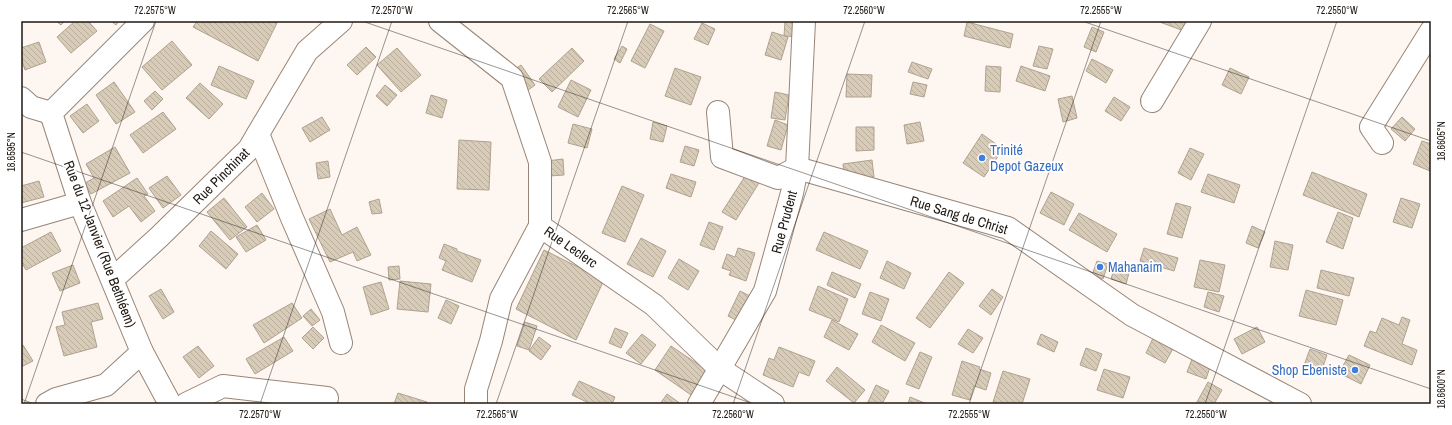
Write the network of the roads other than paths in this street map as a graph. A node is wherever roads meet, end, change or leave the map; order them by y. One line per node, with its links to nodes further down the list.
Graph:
1 (143, 21): 10 (street)
2 (341, 21): 11 (street, Rue Pinchinat)
3 (440, 21): 16 (street, Rue Leclerc)
4 (804, 21): 13 (street, Rue Prudent)
5 (1200, 21): 8 (street)
6 (1431, 31): 12 (street)
7 (21, 98): 10 (street)
8 (1152, 101)
9 (718, 112): 13 (street)
10 (51, 113): 14 (street, Rue du 12 Janvier (Rue Bethléem))
11 (258, 134): 17 (street, Rue Pinchinat); 18 (street)
12 (1382, 143)
13 (797, 168): 20 (street, Rue Prudent); 22 (street, Rue Sang de Christ)
14 (80, 203): 15 (street); 17 (street, Rue du 12 Janvier (Rue Bethléem))
15 (21, 220)
16 (540, 226): 20 (street, Rue Leclerc); 26 (street)
17 (113, 279): 19 (street, Rue du 12 Janvier (Rue Bethléem))
18 (341, 343)
19 (142, 352): 23 (street); 24 (street, Rue du 12 Janvier (Rue Bethléem))
20 (720, 368): 27 (street, Rue Prudent); 28 (street, Rue Leclerc)
21 (327, 398): 25 (street)
22 (1287, 402)
23 (47, 404)
24 (170, 404)
25 (186, 404)
26 (476, 404)
27 (699, 404)
28 (773, 404)

